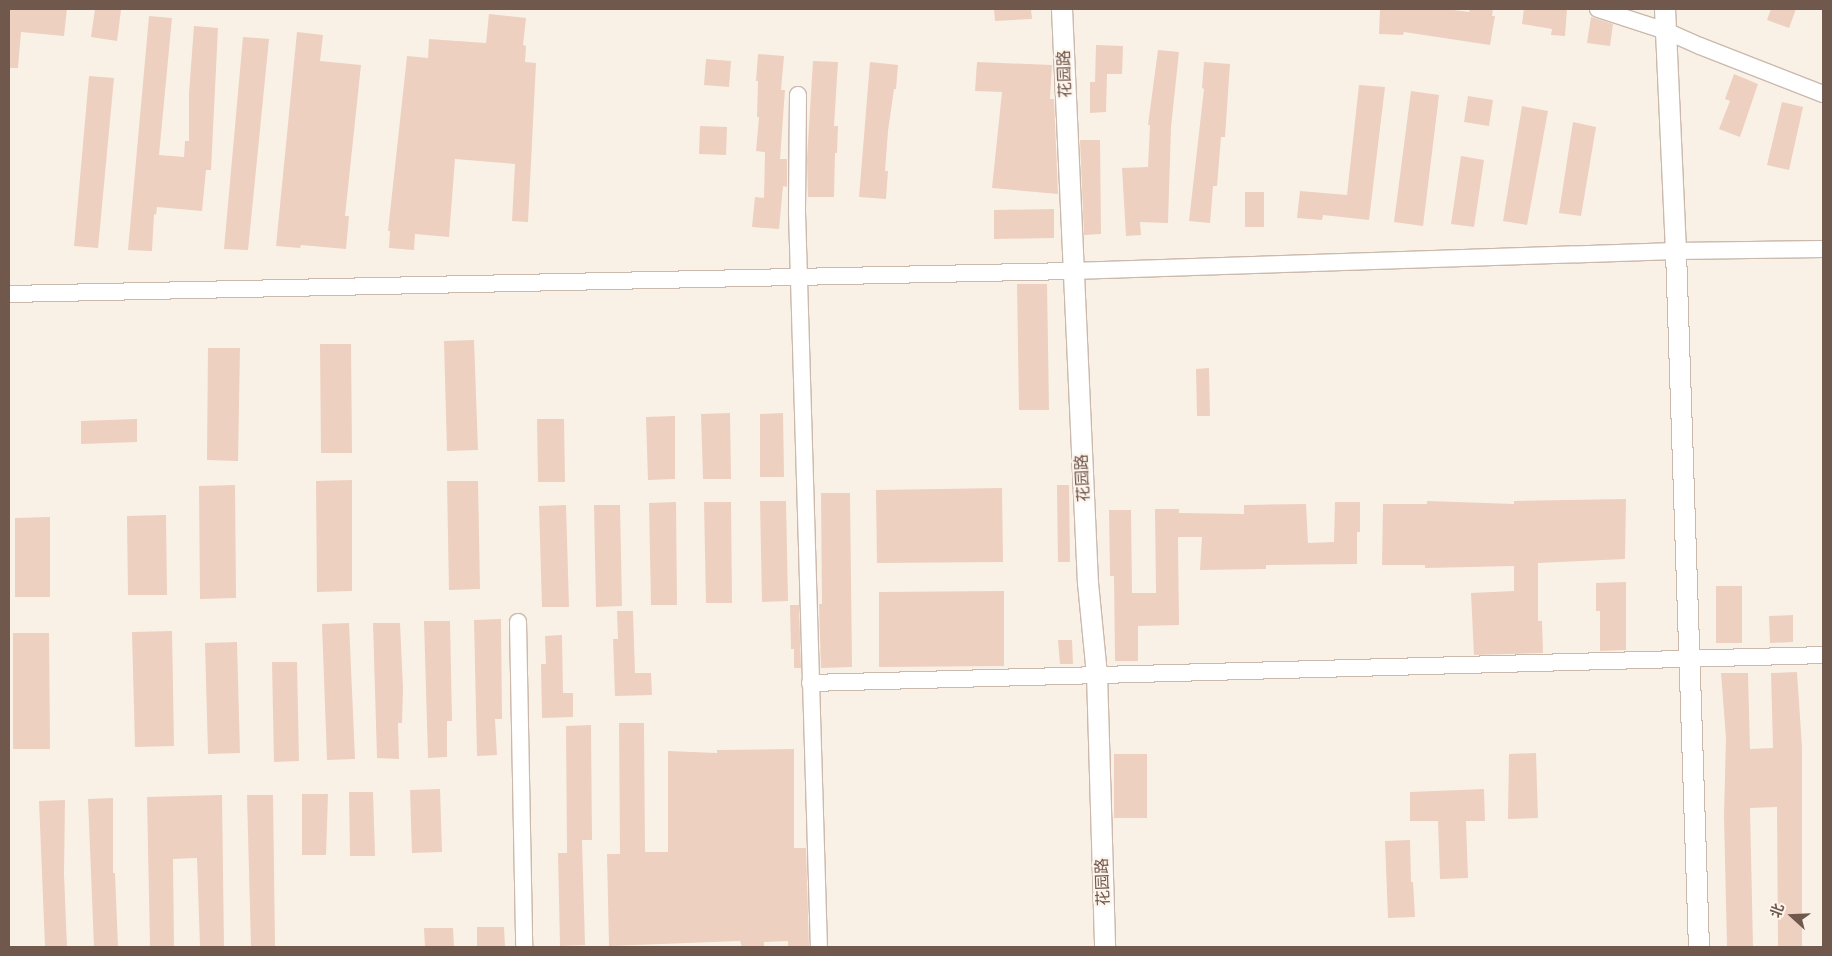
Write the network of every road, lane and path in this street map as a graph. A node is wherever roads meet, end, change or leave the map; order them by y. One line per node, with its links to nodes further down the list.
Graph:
1 (1062, 9): 9 (street, 花园路)
2 (1598, 9): 4 (street)
3 (1665, 9): 4 (street)
4 (1666, 31): 5 (street); 8 (street)
5 (1823, 94)
6 (798, 95): 10 (street)
7 (1823, 249): 8 (street)
8 (1676, 251): 9 (street); 14 (street)
9 (1073, 271): 10 (street); 15 (street, 花园路)
10 (799, 276): 11 (street); 16 (street)
11 (9, 294)
12 (518, 622): 17 (street)
13 (1823, 655): 14 (street)
14 (1689, 658): 15 (street); 20 (street)
15 (1097, 674): 16 (street); 19 (street, 花园路)
16 (810, 684): 18 (street)
17 (524, 947)
18 (819, 947)
19 (1105, 947)
20 (1699, 947)

